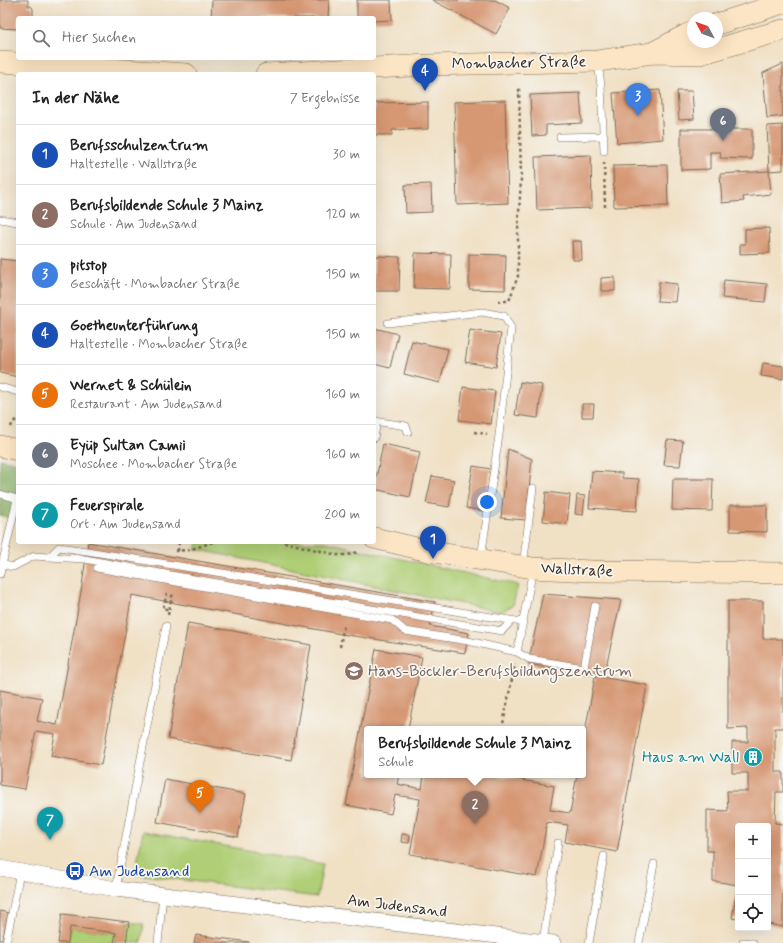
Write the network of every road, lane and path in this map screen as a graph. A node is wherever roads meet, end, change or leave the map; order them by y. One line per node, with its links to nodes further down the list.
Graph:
1 (783, 3): 2 (main road)
2 (723, 22)
3 (783, 30): 5 (main road, Mombacher Straße)
4 (687, 35): 5 (main road, Mombacher Straße)
5 (652, 53): 6 (main road, Mombacher Straße)
6 (598, 61): 9 (main road, Mombacher Straße); 11 (lane)
7 (0, 62): 8 (main road)
8 (134, 72)
9 (302, 72)
10 (519, 88): 17 (path)
11 (604, 136): 12 (lane); 13 (lane)
12 (560, 137)
13 (604, 151): 14 (path)
14 (605, 208)
15 (0, 219): 16 (lane)
16 (16, 222)
17 (509, 301)
18 (388, 323): 39 (lane)
19 (0, 387): 20 (lane)
20 (16, 391)
21 (16, 420): 23 (path)
22 (376, 421): 24 (lane)
23 (11, 427)
24 (408, 432)
25 (0, 446): 26 (main road)
26 (16, 450)
27 (533, 488): 41 (lane)
28 (0, 494): 29 (lane)
29 (16, 499)
30 (16, 503): 40 (lane)
31 (376, 538): 39 (main road, Wallstraße)
32 (179, 544): 36 (path)
33 (207, 544): 36 (path)
34 (292, 544): 37 (path)
35 (171, 550): 36 (path)
36 (178, 552)
37 (358, 552)
38 (49, 557): 40 (lane); 45 (lane); 49 (lane)
39 (481, 558): 41 (main road, Wallstraße)
40 (1, 564): 44 (lane)
41 (528, 567): 43 (main road, Wallstraße); 50 (lane)
42 (97, 568): 54 (lane)
43 (783, 573)
44 (0, 574)
45 (176, 576): 48 (path); 49 (lane)
46 (165, 602): 48 (path)
47 (595, 606): 54 (lane)
48 (169, 609): 51 (path)
49 (511, 621): 50 (lane)
50 (522, 622): 54 (lane)
51 (166, 626): 61 (lane)
52 (341, 634): 53 (path)
53 (340, 647)
54 (517, 652): 55 (path)
55 (503, 726)
56 (558, 843): 64 (lane)
57 (604, 856): 68 (lane)
58 (654, 864): 69 (lane)
59 (0, 868): 60 (street, Am Judensand)
60 (20, 872): 61 (street, Am Judensand); 66 (lane)
61 (116, 889): 62 (street, Am Judensand)
62 (163, 895): 63 (street, Am Judensand); 67 (lane)
63 (488, 939): 64 (street, Am Judensand)
64 (548, 942)
65 (743, 942): 70 (lane)
66 (6, 943)
67 (158, 943)
68 (589, 943)
69 (639, 943)
70 (753, 943)

